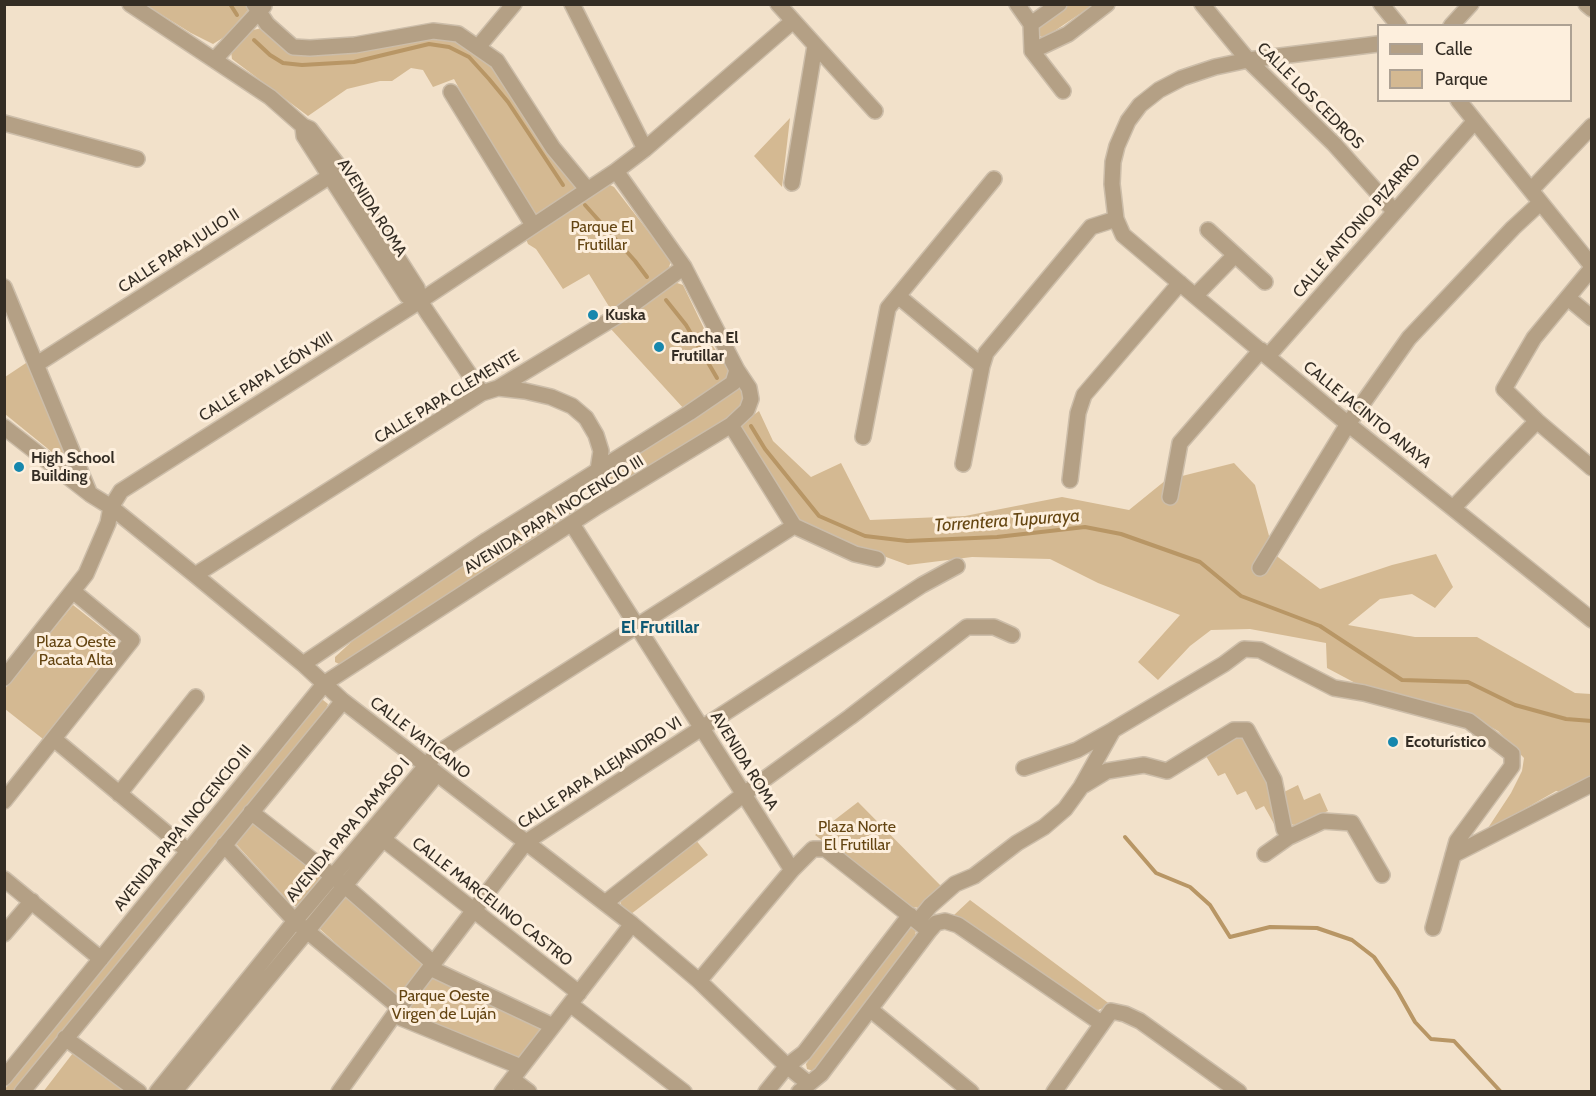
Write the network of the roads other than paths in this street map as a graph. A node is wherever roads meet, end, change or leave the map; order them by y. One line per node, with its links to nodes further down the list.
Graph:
1 (130, 4): 22 (street, AVENIDA ROMA)
2 (514, 4): 19 (street)
3 (572, 4): 31 (street)
4 (778, 4): 14 (street)
5 (1017, 4): 15 (street)
6 (1059, 4): 15 (street)
7 (1107, 4): 21 (street)
8 (1202, 4): 23 (street, CALLE LOS CEDROS)
9 (1381, 4): 16 (street)
10 (1471, 4): 17 (street)
11 (1586, 4): 13 (street)
12 (259, 7): 19 (street); 22 (street)
13 (1592, 9)
14 (793, 21): 20 (street); 31 (street, CALLE PAPA LEÓN XIII)
15 (1031, 24): 21 (street)
16 (1397, 24)
17 (1453, 24)
18 (1377, 44): 23 (street)
19 (478, 46): 37 (street)
20 (815, 46): 27 (street); 36 (street)
21 (1032, 51): 24 (street)
22 (215, 59): 34 (street, AVENIDA ROMA)
23 (1248, 60): 40 (street, CALLE LOS CEDROS); 41 (street)
24 (1063, 91)
25 (451, 92): 42 (street)
26 (1459, 102): 28 (street)
27 (875, 111)
28 (1474, 122): 38 (street); 40 (street, CALLE ANTONIO PIZARRO)
29 (4, 123): 32 (street)
30 (1592, 126): 38 (street)
31 (645, 149): 33 (street, CALLE PAPA LEÓN XIII)
32 (137, 159)
33 (616, 171): 37 (street, CALLE PAPA LEÓN XIII); 45 (street)
34 (335, 172): 53 (street, AVENIDA ROMA); 56 (street, CALLE PAPA JULIO II)
35 (994, 179): 50 (street)
36 (792, 183)
37 (587, 189): 42 (street, CALLE PAPA LEÓN XIII)
38 (1531, 190): 39 (street)
39 (1540, 203): 46 (street); 62 (street)
40 (1394, 211): 55 (street, CALLE ANTONIO PIZARRO)
41 (1116, 219): 48 (street, CALLE JACINTO ANAYA); 57 (street)
42 (533, 225): 53 (street, CALLE PAPA LEÓN XIII)
43 (1208, 230): 44 (street)
44 (1235, 255): 47 (street); 51 (street)
45 (684, 267): 58 (street); 59 (street, CALLE PAPA CLEMENTE)
46 (1592, 267): 52 (street)
47 (1265, 282)
48 (1180, 284): 51 (street, CALLE JACINTO ANAYA); 69 (street)
49 (4, 287): 56 (street)
50 (898, 296): 57 (street); 65 (street)
51 (1195, 296): 55 (street, CALLE JACINTO ANAYA)
52 (1568, 298): 54 (street); 61 (street)
53 (420, 301): 60 (street, AVENIDA ROMA); 73 (street, CALLE PAPA LEÓN XIII)
54 (1592, 318)
55 (1264, 353): 62 (street, CALLE JACINTO ANAYA); 71 (street, CALLE ANTONIO PIZARRO)
56 (37, 364): 70 (street)
57 (982, 366): 66 (street)
58 (737, 370): 63 (street, AVENIDA PAPA INOCENCIO III); 68 (street, AVENIDA PAPA INOCENCIO III)
59 (498, 388): 60 (street, CALLE PAPA CLEMENTE); 68 (street)
60 (482, 393): 80 (street, CALLE PAPA CLEMENTE)
61 (1537, 421): 67 (street); 74 (street)
62 (1348, 424): 74 (street, CALLE JACINTO ANAYA); 79 (street)
63 (731, 425): 72 (street, AVENIDA PAPA INOCENCIO III); 76 (street)
64 (4, 427): 70 (street, CALLE VATICANO)
65 (863, 437)
66 (963, 464)
67 (1592, 468)
68 (598, 470): 72 (street); 85 (street, AVENIDA PAPA INOCENCIO III)
69 (1070, 480)
70 (90, 494): 73 (street, CALLE VATICANO)
71 (1170, 498)
72 (598, 506): 75 (street, AVENIDA PAPA INOCENCIO III)
73 (111, 507): 80 (street, CALLE VATICANO); 81 (street, CALLE PAPA LEÓN XIII)
74 (1453, 508): 82 (street, CALLE JACINTO ANAYA)
75 (572, 524): 83 (street, AVENIDA ROMA); 87 (street, AVENIDA PAPA INOCENCIO III)
76 (794, 526): 77 (street); 83 (street, AVENIDA PAPA DAMASO I)
77 (877, 559)
78 (957, 566): 90 (street, CALLE PAPA ALEJANDRO VI)
79 (1260, 568)
80 (195, 575): 85 (street, CALLE VATICANO)
81 (74, 592): 86 (street, CALLE PAPA LEÓN XIII); 92 (street)
82 (1592, 620)
83 (636, 626): 90 (street, AVENIDA ROMA); 94 (street, AVENIDA PAPA DAMASO I)
84 (1012, 635): 98 (street)
85 (303, 664): 87 (street, CALLE VATICANO)
86 (4, 678)
87 (325, 682): 89 (street, CALLE VATICANO); 105 (street, AVENIDA PAPA INOCENCIO III)
88 (196, 697): 97 (street)
89 (343, 701): 94 (street, CALLE VATICANO); 100 (street)
90 (701, 727): 98 (street, AVENIDA ROMA); 103 (street, CALLE PAPA ALEJANDRO VI)
91 (1113, 730): 93 (street); 96 (street); 107 (street)
92 (54, 739): 97 (street); 99 (street)
93 (1024, 768)
94 (431, 770): 102 (street, AVENIDA PAPA DAMASO I); 103 (street, CALLE VATICANO); 111 (street, AVENIDA PAPA DAMASO I)
95 (1592, 784): 107 (street)
96 (1081, 787): 101 (street); 115 (street)
97 (119, 794): 105 (street)
98 (744, 794): 108 (street, AVENIDA ROMA); 113 (street)
99 (4, 801)
100 (251, 812): 104 (street); 111 (street)
101 (1289, 837): 106 (street); 109 (street)
102 (383, 839): 111 (street, AVENIDA PAPA DAMASO I); 114 (street, CALLE MARCELINO CASTRO)
103 (526, 842): 113 (street, CALLE VATICANO); 114 (street, CALLE PAPA ALEJANDRO VI)
104 (224, 845): 117 (street); 128 (street)
105 (188, 851): 120 (street, AVENIDA PAPA INOCENCIO III)
106 (1265, 854)
107 (1453, 855): 118 (street)
108 (792, 870): 115 (street); 122 (street)
109 (1382, 875)
110 (4, 879): 112 (street)
111 (338, 881): 117 (street, AVENIDA PAPA DAMASO I); 121 (street)
112 (32, 901): 119 (street); 120 (street)
113 (605, 903): 116 (street, CALLE VATICANO)
114 (474, 910): 121 (street, CALLE PAPA ALEJANDRO VI); 123 (street, CALLE MARCELINO CASTRO)
115 (919, 922): 124 (street); 126 (street); 129 (street)
116 (632, 924): 122 (street, CALLE VATICANO); 123 (street)
117 (301, 926): 125 (street); 135 (street, AVENIDA PAPA DAMASO I); 136 (street, AVENIDA PAPA DAMASO I)
118 (1433, 928)
119 (4, 934)
120 (101, 959): 131 (street, AVENIDA PAPA INOCENCIO III)
121 (432, 966): 125 (street, CALLE PAPA ALEJANDRO VI); 127 (street)
122 (699, 981): 129 (street, CALLE VATICANO)
123 (574, 998): 127 (street); 140 (street, CALLE MARCELINO CASTRO)
124 (871, 1010): 132 (street); 142 (street)
125 (397, 1011): 130 (street); 137 (street, CALLE PAPA ALEJANDRO VI)
126 (1101, 1023): 143 (street); 144 (street)
127 (553, 1026): 130 (street)
128 (65, 1038): 133 (street); 134 (street)
129 (787, 1066): 132 (street, CALLE VATICANO); 141 (street)
130 (517, 1073): 138 (street); 139 (street)
131 (4, 1078)
132 (804, 1087)
133 (22, 1092)
134 (139, 1092)
135 (157, 1092)
136 (174, 1092)
137 (339, 1092)
138 (502, 1092)
139 (529, 1092)
140 (684, 1092)
141 (766, 1092)
142 (971, 1092)
143 (1054, 1092)
144 (1239, 1092)

